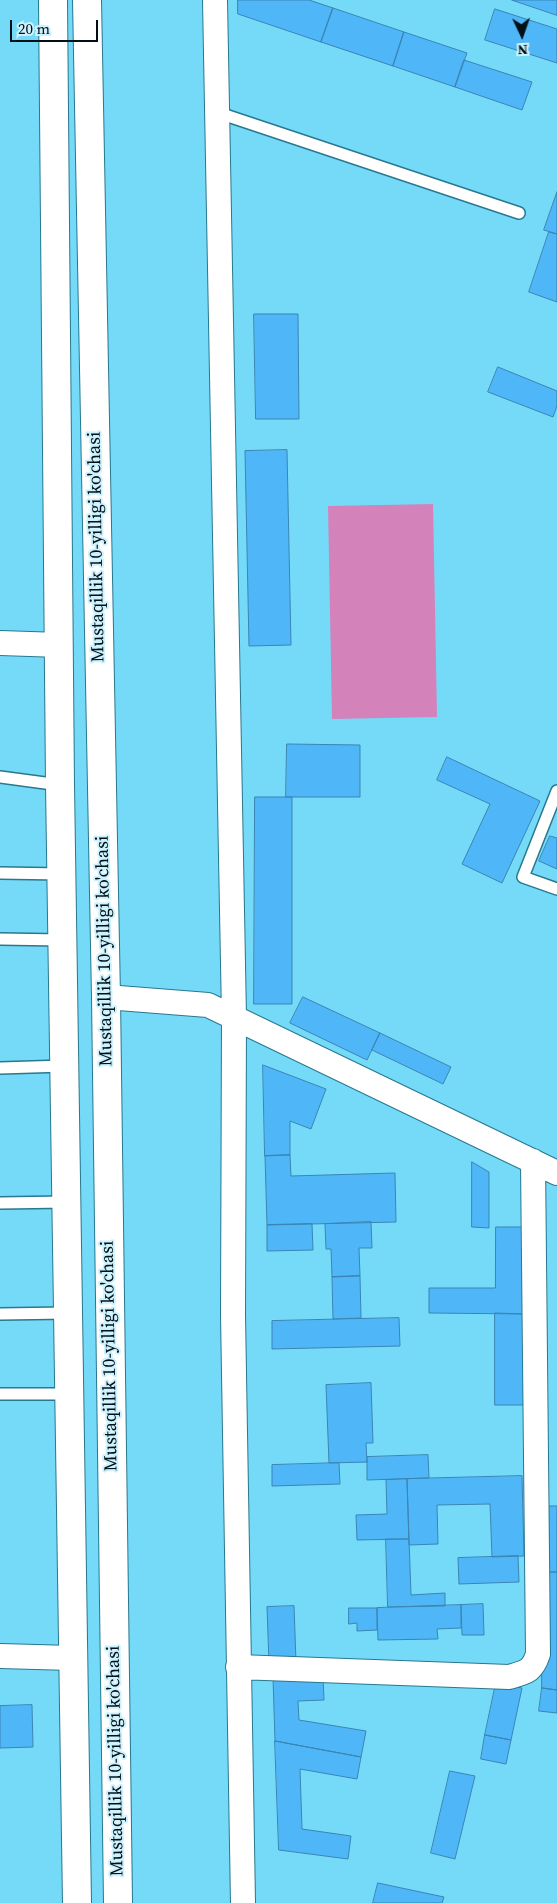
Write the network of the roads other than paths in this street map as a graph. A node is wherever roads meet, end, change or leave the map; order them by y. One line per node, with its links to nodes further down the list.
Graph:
1 (53, 0): 7 (main road, Mustaqillik 10-yilligi ko'chasi)
2 (87, 0): 16 (main road, Mustaqillik 10-yilligi ko'chasi)
3 (215, 0): 4 (street)
4 (216, 112): 5 (lane); 17 (street)
5 (518, 213)
6 (0, 643): 7 (street)
7 (60, 645): 9 (main road, Mustaqillik 10-yilligi ko'chasi)
8 (0, 777): 9 (lane)
9 (60, 785): 12 (main road, Mustaqillik 10-yilligi ko'chasi)
10 (557, 791): 13 (lane)
11 (0, 873): 12 (lane)
12 (62, 874): 15 (main road, Mustaqillik 10-yilligi ko'chasi)
13 (557, 889)
14 (0, 939): 15 (lane)
15 (62, 940): 18 (main road, Mustaqillik 10-yilligi ko'chasi)
16 (106, 997): 17 (street); 32 (main road, Mustaqillik 10-yilligi ko'chasi)
17 (234, 1017): 20 (street); 30 (street)
18 (64, 1066): 19 (lane); 22 (main road, Mustaqillik 10-yilligi ko'chasi)
19 (0, 1068)
20 (533, 1161): 21 (street); 30 (street)
21 (557, 1173)
22 (66, 1202): 23 (lane); 24 (main road, Mustaqillik 10-yilligi ko'chasi)
23 (0, 1203)
24 (67, 1313): 25 (lane); 27 (main road, Mustaqillik 10-yilligi ko'chasi)
25 (0, 1314)
26 (0, 1394): 27 (lane)
27 (68, 1394): 29 (main road, Mustaqillik 10-yilligi ko'chasi)
28 (0, 1656): 29 (street)
29 (72, 1658): 31 (main road, Mustaqillik 10-yilligi ko'chasi)
30 (238, 1667): 33 (street)
31 (77, 1903)
32 (118, 1903)
33 (244, 1903)

